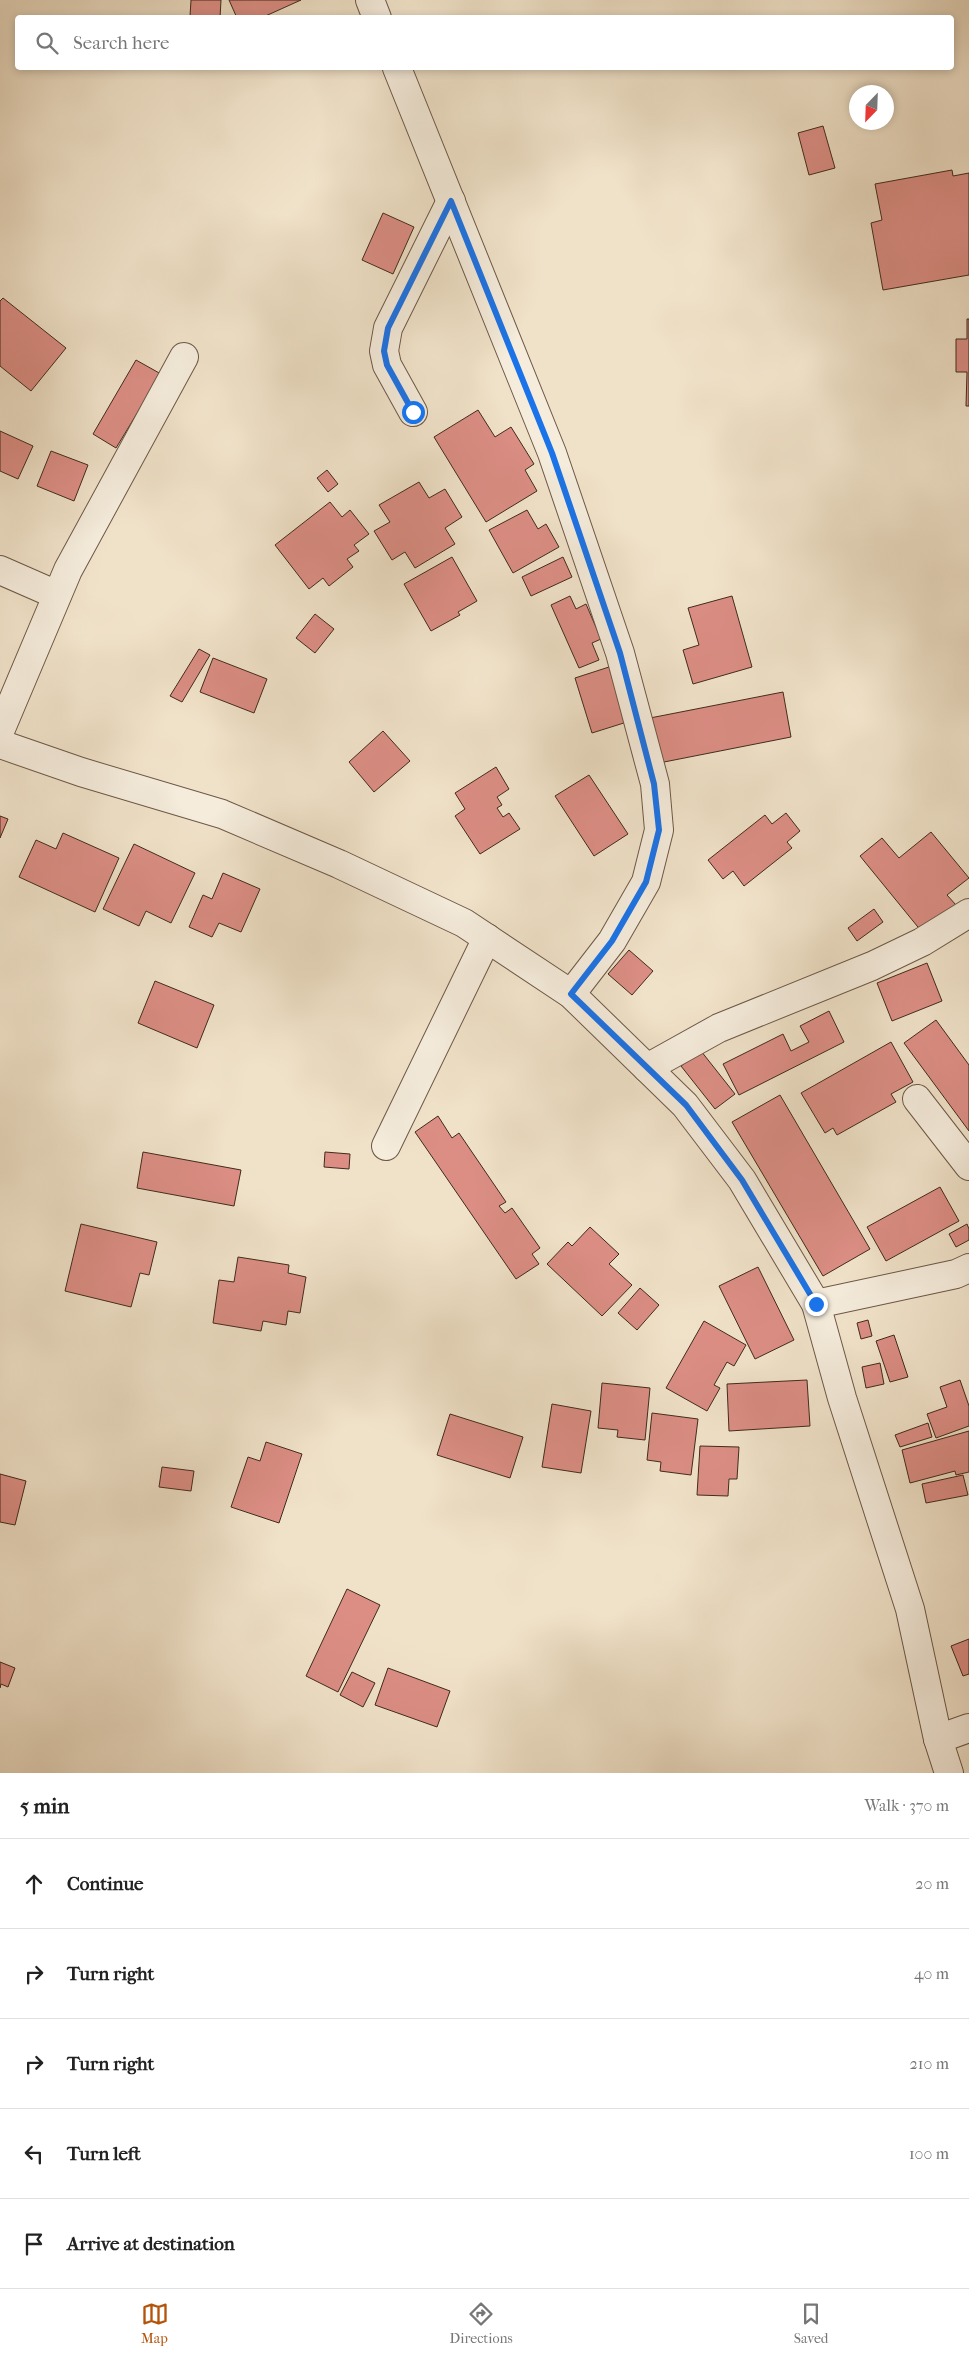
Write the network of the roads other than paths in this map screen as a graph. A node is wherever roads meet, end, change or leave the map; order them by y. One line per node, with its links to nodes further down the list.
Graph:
1 (370, 0): 2 (street)
2 (376, 15)
3 (398, 70): 4 (street)
4 (451, 201): 6 (street); 13 (street)
5 (184, 357): 8 (street)
6 (413, 412)
7 (0, 570): 8 (street)
8 (57, 595): 9 (street)
9 (0, 731)
10 (0, 744): 12 (street)
11 (969, 913): 14 (street)
12 (487, 938): 13 (street); 16 (street)
13 (571, 994): 14 (street)
14 (647, 1068): 19 (street)
15 (917, 1099): 17 (street)
16 (386, 1146)
17 (969, 1166)
18 (969, 1268): 19 (street)
19 (816, 1304): 21 (street)
20 (969, 1728): 21 (street)
21 (938, 1739): 22 (street)
22 (949, 1773)

